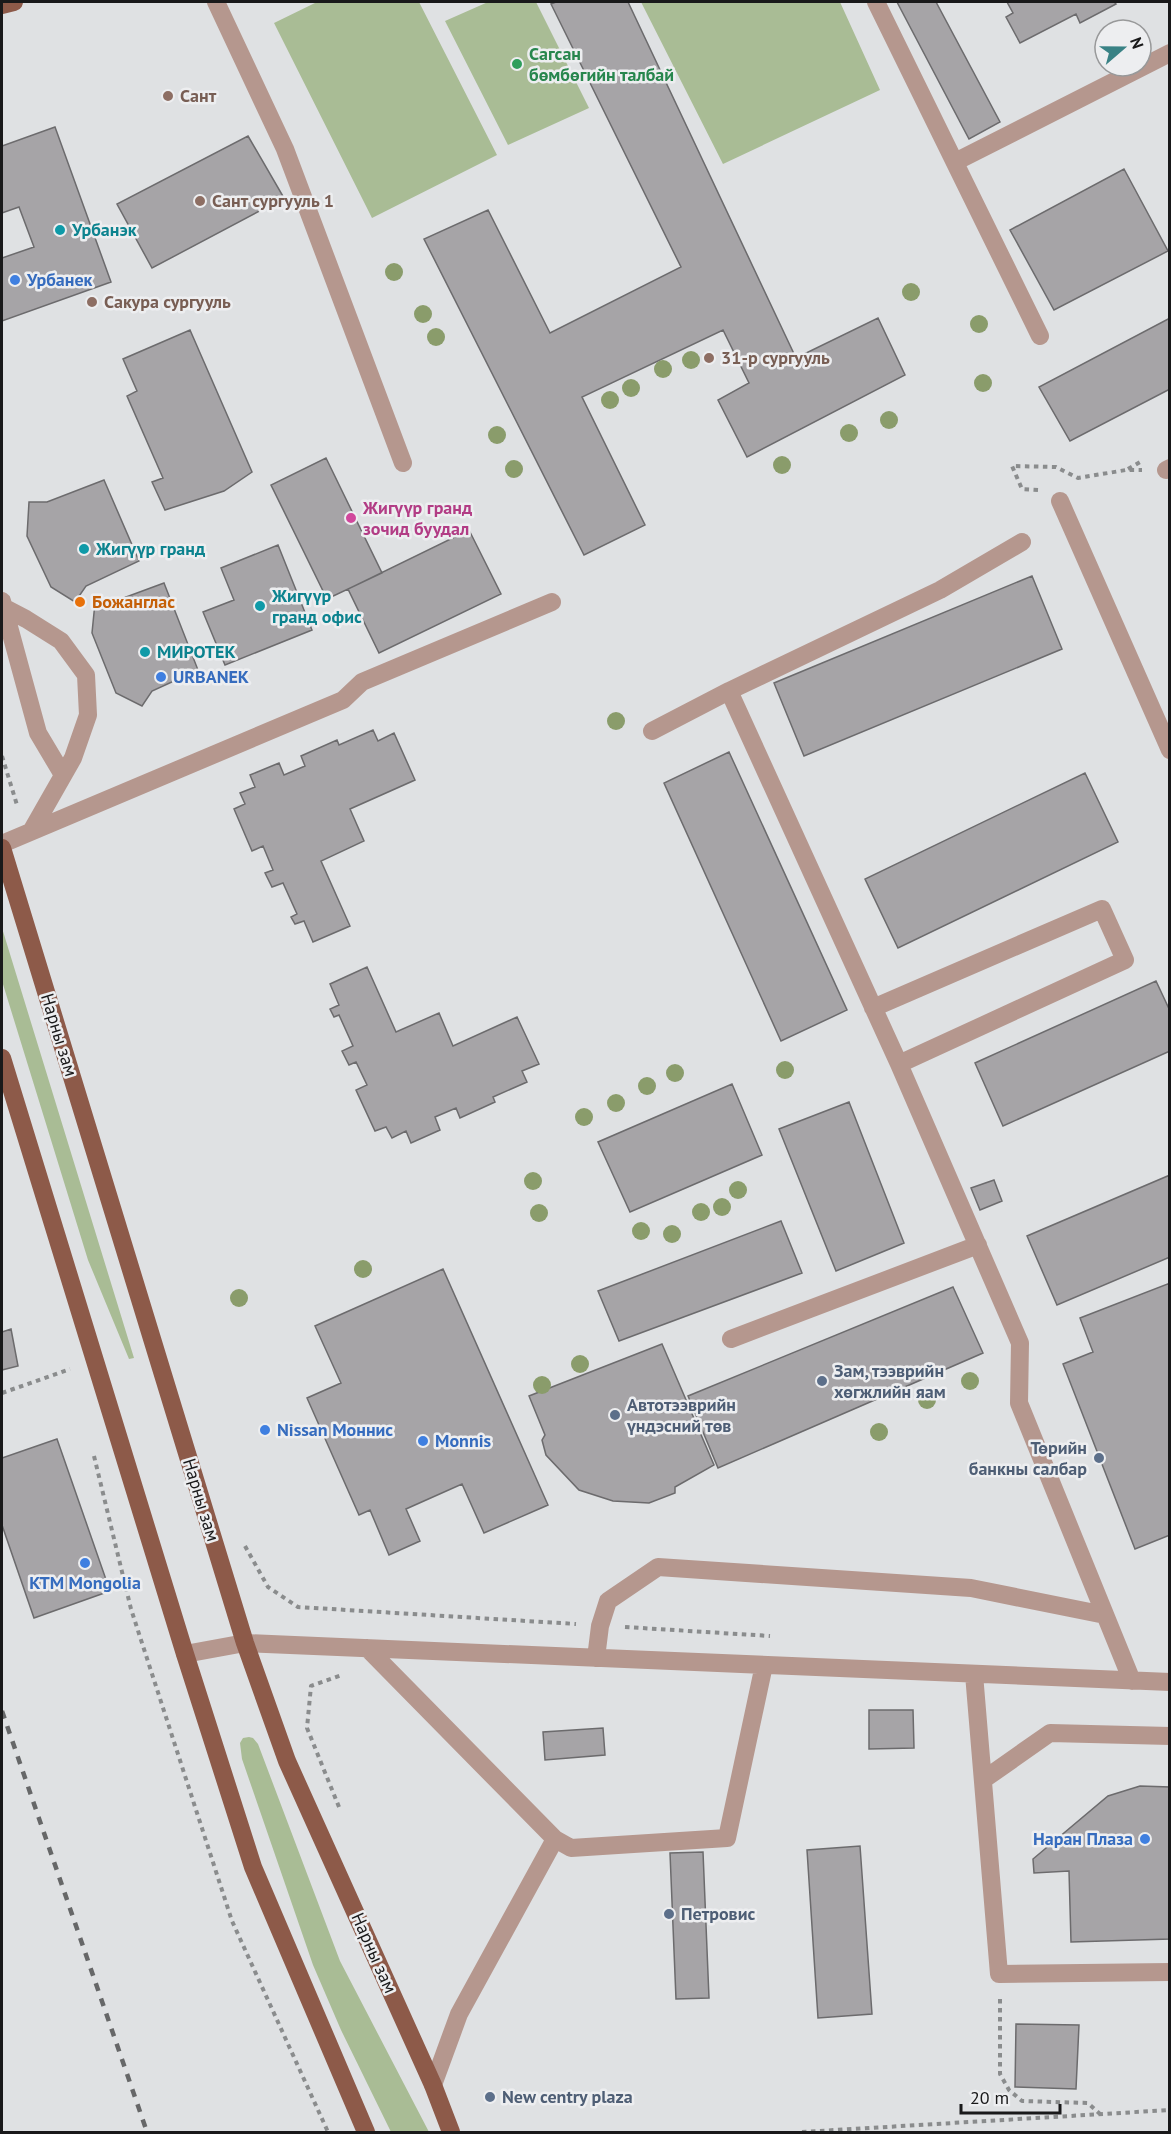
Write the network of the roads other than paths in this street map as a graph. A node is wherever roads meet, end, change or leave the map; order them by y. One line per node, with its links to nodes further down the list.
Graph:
1 (14, 2): 4 (main road)
2 (216, 2): 8 (street)
3 (876, 2): 6 (street)
4 (2, 5)
5 (1170, 53): 6 (street)
6 (954, 162): 7 (street)
7 (1040, 336)
8 (403, 463)
9 (1060, 501): 15 (street)
10 (1022, 542): 13 (street)
11 (552, 602): 17 (street)
12 (2, 604): 16 (street); 16 (street)
13 (729, 691): 14 (street); 20 (street)
14 (652, 731)
15 (1170, 750)
16 (63, 775): 17 (street)
17 (28, 831): 18 (street)
18 (2, 844)
19 (2, 848): 26 (main road, Нарны зам)
20 (873, 1008): 22 (street); 22 (street)
21 (2, 1058): 28 (main road)
22 (899, 1064): 23 (street)
23 (978, 1245): 24 (street); 25 (street)
24 (731, 1339)
25 (1106, 1615): 29 (street); 32 (street)
26 (244, 1643): 27 (street); 28 (street); 38 (main road, Нарны зам)
27 (367, 1648): 29 (street); 36 (street)
28 (184, 1654): 39 (main road)
29 (596, 1658): 30 (street)
30 (764, 1665): 31 (street); 36 (street)
31 (974, 1674): 32 (street); 35 (street)
32 (1132, 1680): 33 (street)
33 (1170, 1682)
34 (1170, 1736): 35 (street)
35 (983, 1780): 37 (street)
36 (555, 1839): 38 (street)
37 (1170, 1972)
38 (433, 2085): 40 (main road, Нарны зам)
39 (366, 2133)
40 (451, 2133)

